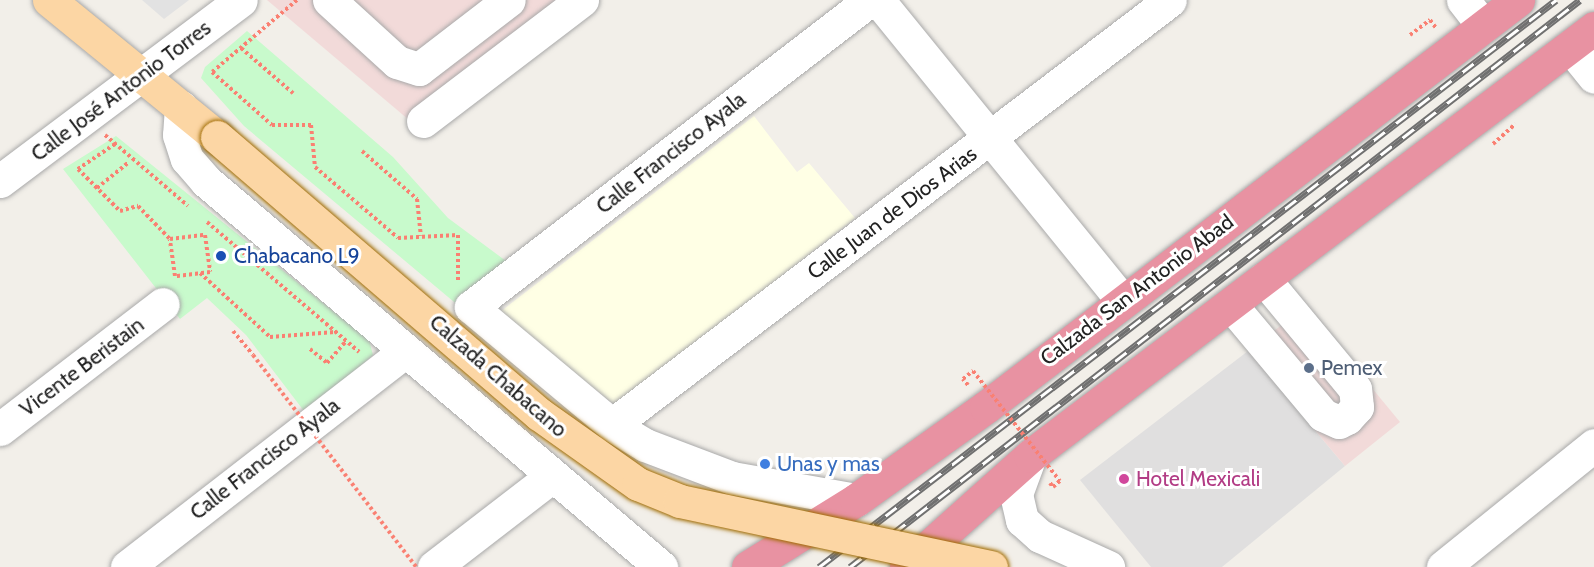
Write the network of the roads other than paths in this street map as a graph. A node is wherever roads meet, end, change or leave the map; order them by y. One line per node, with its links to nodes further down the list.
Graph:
1 (49, 0): 13 (main road, Calzada Chabacano)
2 (241, 0): 13 (street, Calle José Antonio Torres)
3 (329, 0): 4 (street)
4 (509, 0)
5 (582, 0): 16 (street)
6 (870, 0): 23 (street, Calle Francisco Ayala)
7 (878, 0): 17 (street)
8 (1170, 0): 17 (street, Calle Juan de Dios Arias)
9 (1463, 0): 11 (street)
10 (1518, 0): 11 (highway, Calzada San Antonio Abad)
11 (1483, 26): 20 (highway, Calzada San Antonio Abad)
12 (1582, 37): 14 (street); 19 (highway)
13 (143, 76): 15 (main road, Calzada Chabacano); 18 (street, Calle José Antonio Torres)
14 (1594, 77)
15 (181, 107): 24 (street, Calzada Chabacano); 36 (main road, Calzada Chabacano, bridge)
16 (423, 121)
17 (992, 138): 20 (street); 25 (street, Calle Juan de Dios Arias)
18 (0, 181)
19 (1264, 279): 22 (highway); 22 (street)
20 (1123, 301): 30 (highway, Calzada San Antonio Abad)
21 (163, 304): 26 (street, Vicente Beristain)
22 (1231, 304): 28 (highway)
23 (471, 307): 25 (street, Calzada Chabacano)
24 (392, 361): 29 (street, Calzada Chabacano); 31 (street, Calle Francisco Ayala)
25 (612, 425): 30 (street, Calzada Chabacano)
26 (0, 429)
27 (1594, 445): 38 (street)
28 (1030, 456): 35 (highway); 37 (street)
29 (551, 477): 32 (street); 33 (street, Calzada Chabacano)
30 (856, 500): 34 (highway, Calzada San Antonio Abad)
31 (127, 567)
32 (434, 567)
33 (661, 567)
34 (748, 567)
35 (906, 567)
36 (991, 567)
37 (1108, 567)
38 (1443, 567)

